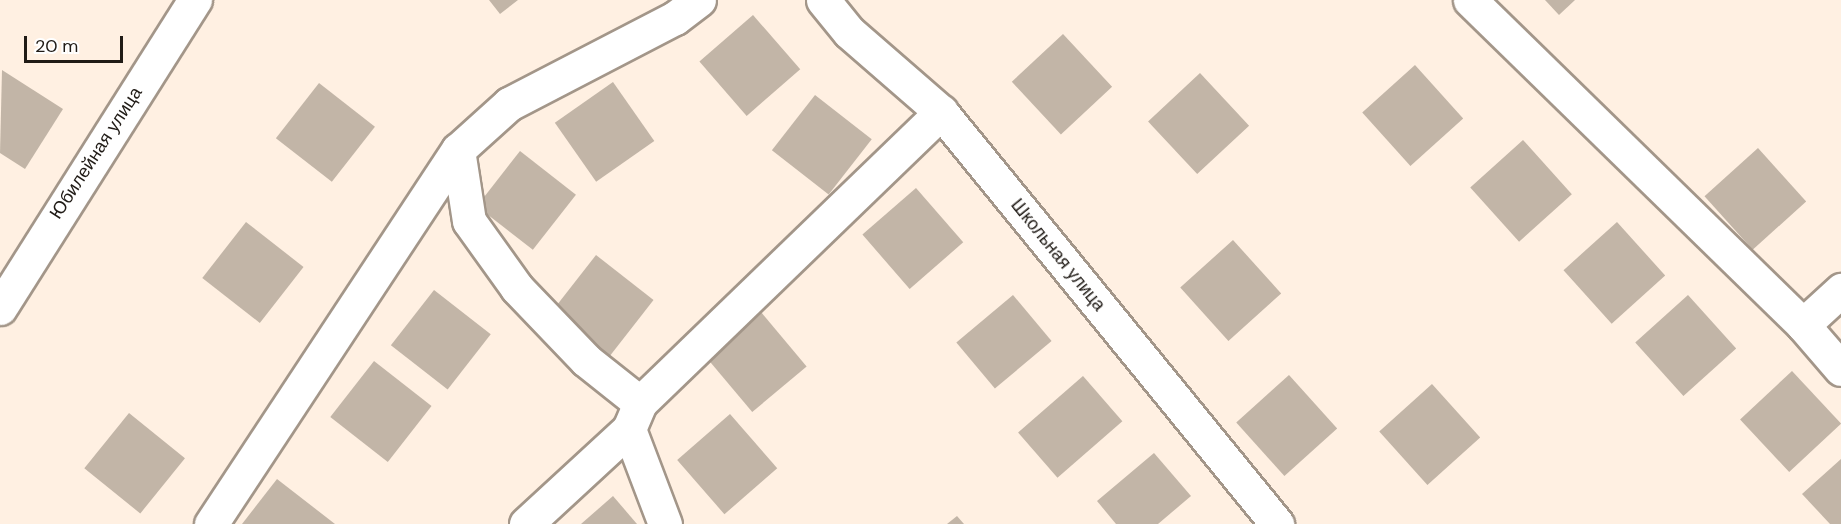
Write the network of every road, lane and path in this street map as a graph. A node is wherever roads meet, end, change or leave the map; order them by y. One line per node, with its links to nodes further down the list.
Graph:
1 (195, 0): 8 (street, Юбилейная улица)
2 (699, 0): 6 (street)
3 (823, 0): 5 (street, Школьная улица)
4 (1470, 0): 9 (street)
5 (941, 112): 11 (street); 15 (street, Школьная улица)
6 (458, 150): 11 (street); 12 (street)
7 (1841, 290): 9 (street)
8 (0, 308)
9 (1803, 325): 10 (street)
10 (1841, 369)
11 (634, 416): 13 (street); 14 (street)
12 (211, 524)
13 (526, 524)
14 (665, 524)
15 (1277, 524)

